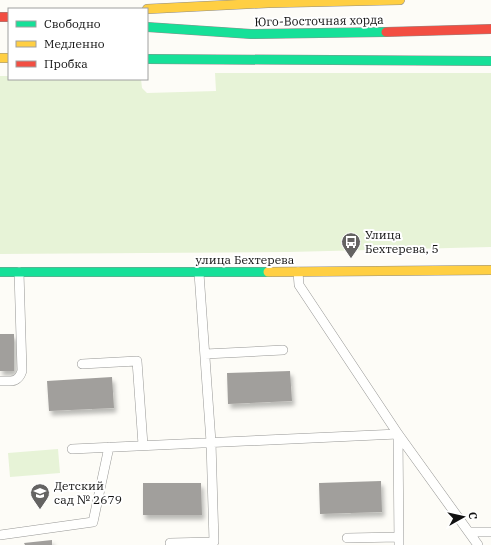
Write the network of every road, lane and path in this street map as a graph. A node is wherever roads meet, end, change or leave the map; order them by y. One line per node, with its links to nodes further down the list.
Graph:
1 (400, 0): 2 (street, Юго-Восточная хорда)
2 (148, 10)
3 (148, 27): 4 (street, Юго-Восточная хорда)
4 (491, 29)
5 (148, 59): 6 (street)
6 (491, 61)
7 (491, 270): 10 (street, улица Бехтерева)
8 (19, 271): 9 (street, улица Бехтерева); 11 (street, улица Бехтерева); 15 (lane)
9 (0, 272)
10 (298, 272): 11 (street, улица Бехтерева); 16 (lane)
11 (199, 273): 13 (lane)
12 (283, 350): 13 (lane)
13 (204, 354): 17 (lane)
14 (82, 364): 18 (lane)
15 (0, 381)
16 (398, 434): 17 (lane); 21 (lane); 25 (lane)
17 (211, 442): 18 (lane); 26 (lane)
18 (143, 445): 19 (lane)
19 (109, 447): 20 (lane); 23 (lane)
20 (72, 449)
21 (469, 532): 22 (lane); 27 (lane)
22 (491, 532)
23 (0, 535)
24 (347, 538): 25 (lane)
25 (399, 541)
26 (170, 542)
27 (478, 545)

